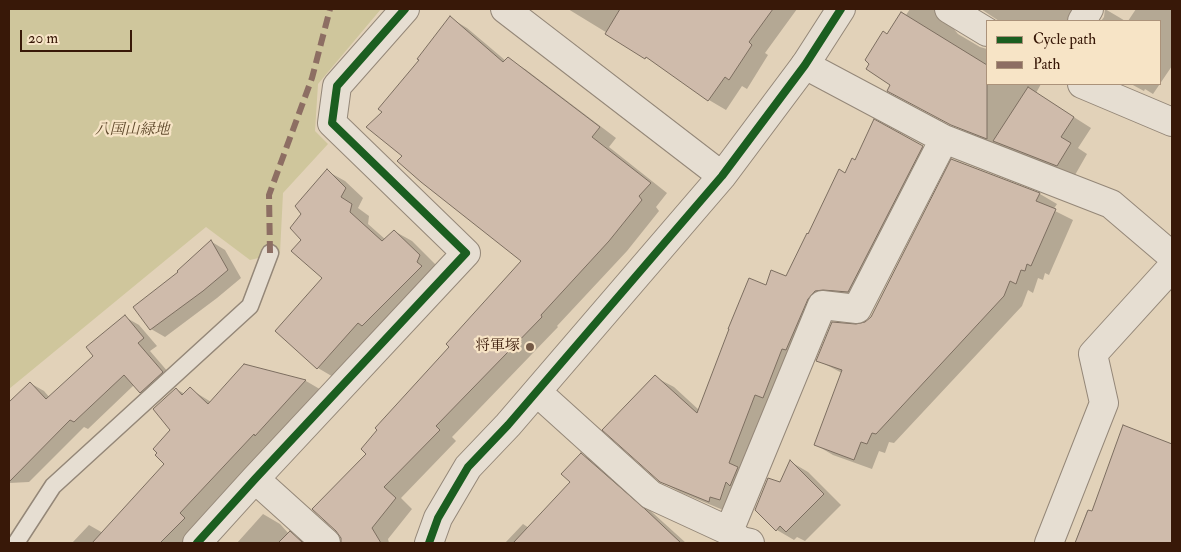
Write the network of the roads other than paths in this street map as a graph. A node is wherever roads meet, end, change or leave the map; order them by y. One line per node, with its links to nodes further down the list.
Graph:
1 (405, 9): 16 (street)
2 (505, 9): 12 (street)
3 (841, 9): 8 (street)
4 (949, 9): 7 (street)
5 (1089, 9): 6 (street)
6 (1083, 20)
7 (986, 31)
8 (805, 65): 11 (street); 12 (street)
9 (1084, 85): 10 (street)
10 (1172, 122)
11 (944, 139): 14 (street); 17 (street)
12 (722, 176): 15 (street)
13 (270, 252): 18 (lane)
14 (1170, 271): 22 (street)
15 (537, 392): 17 (street); 21 (street)
16 (255, 479): 19 (street); 20 (street)
17 (740, 537)
18 (16, 543)
19 (197, 543)
20 (326, 543)
21 (428, 543)
22 (1049, 543)

